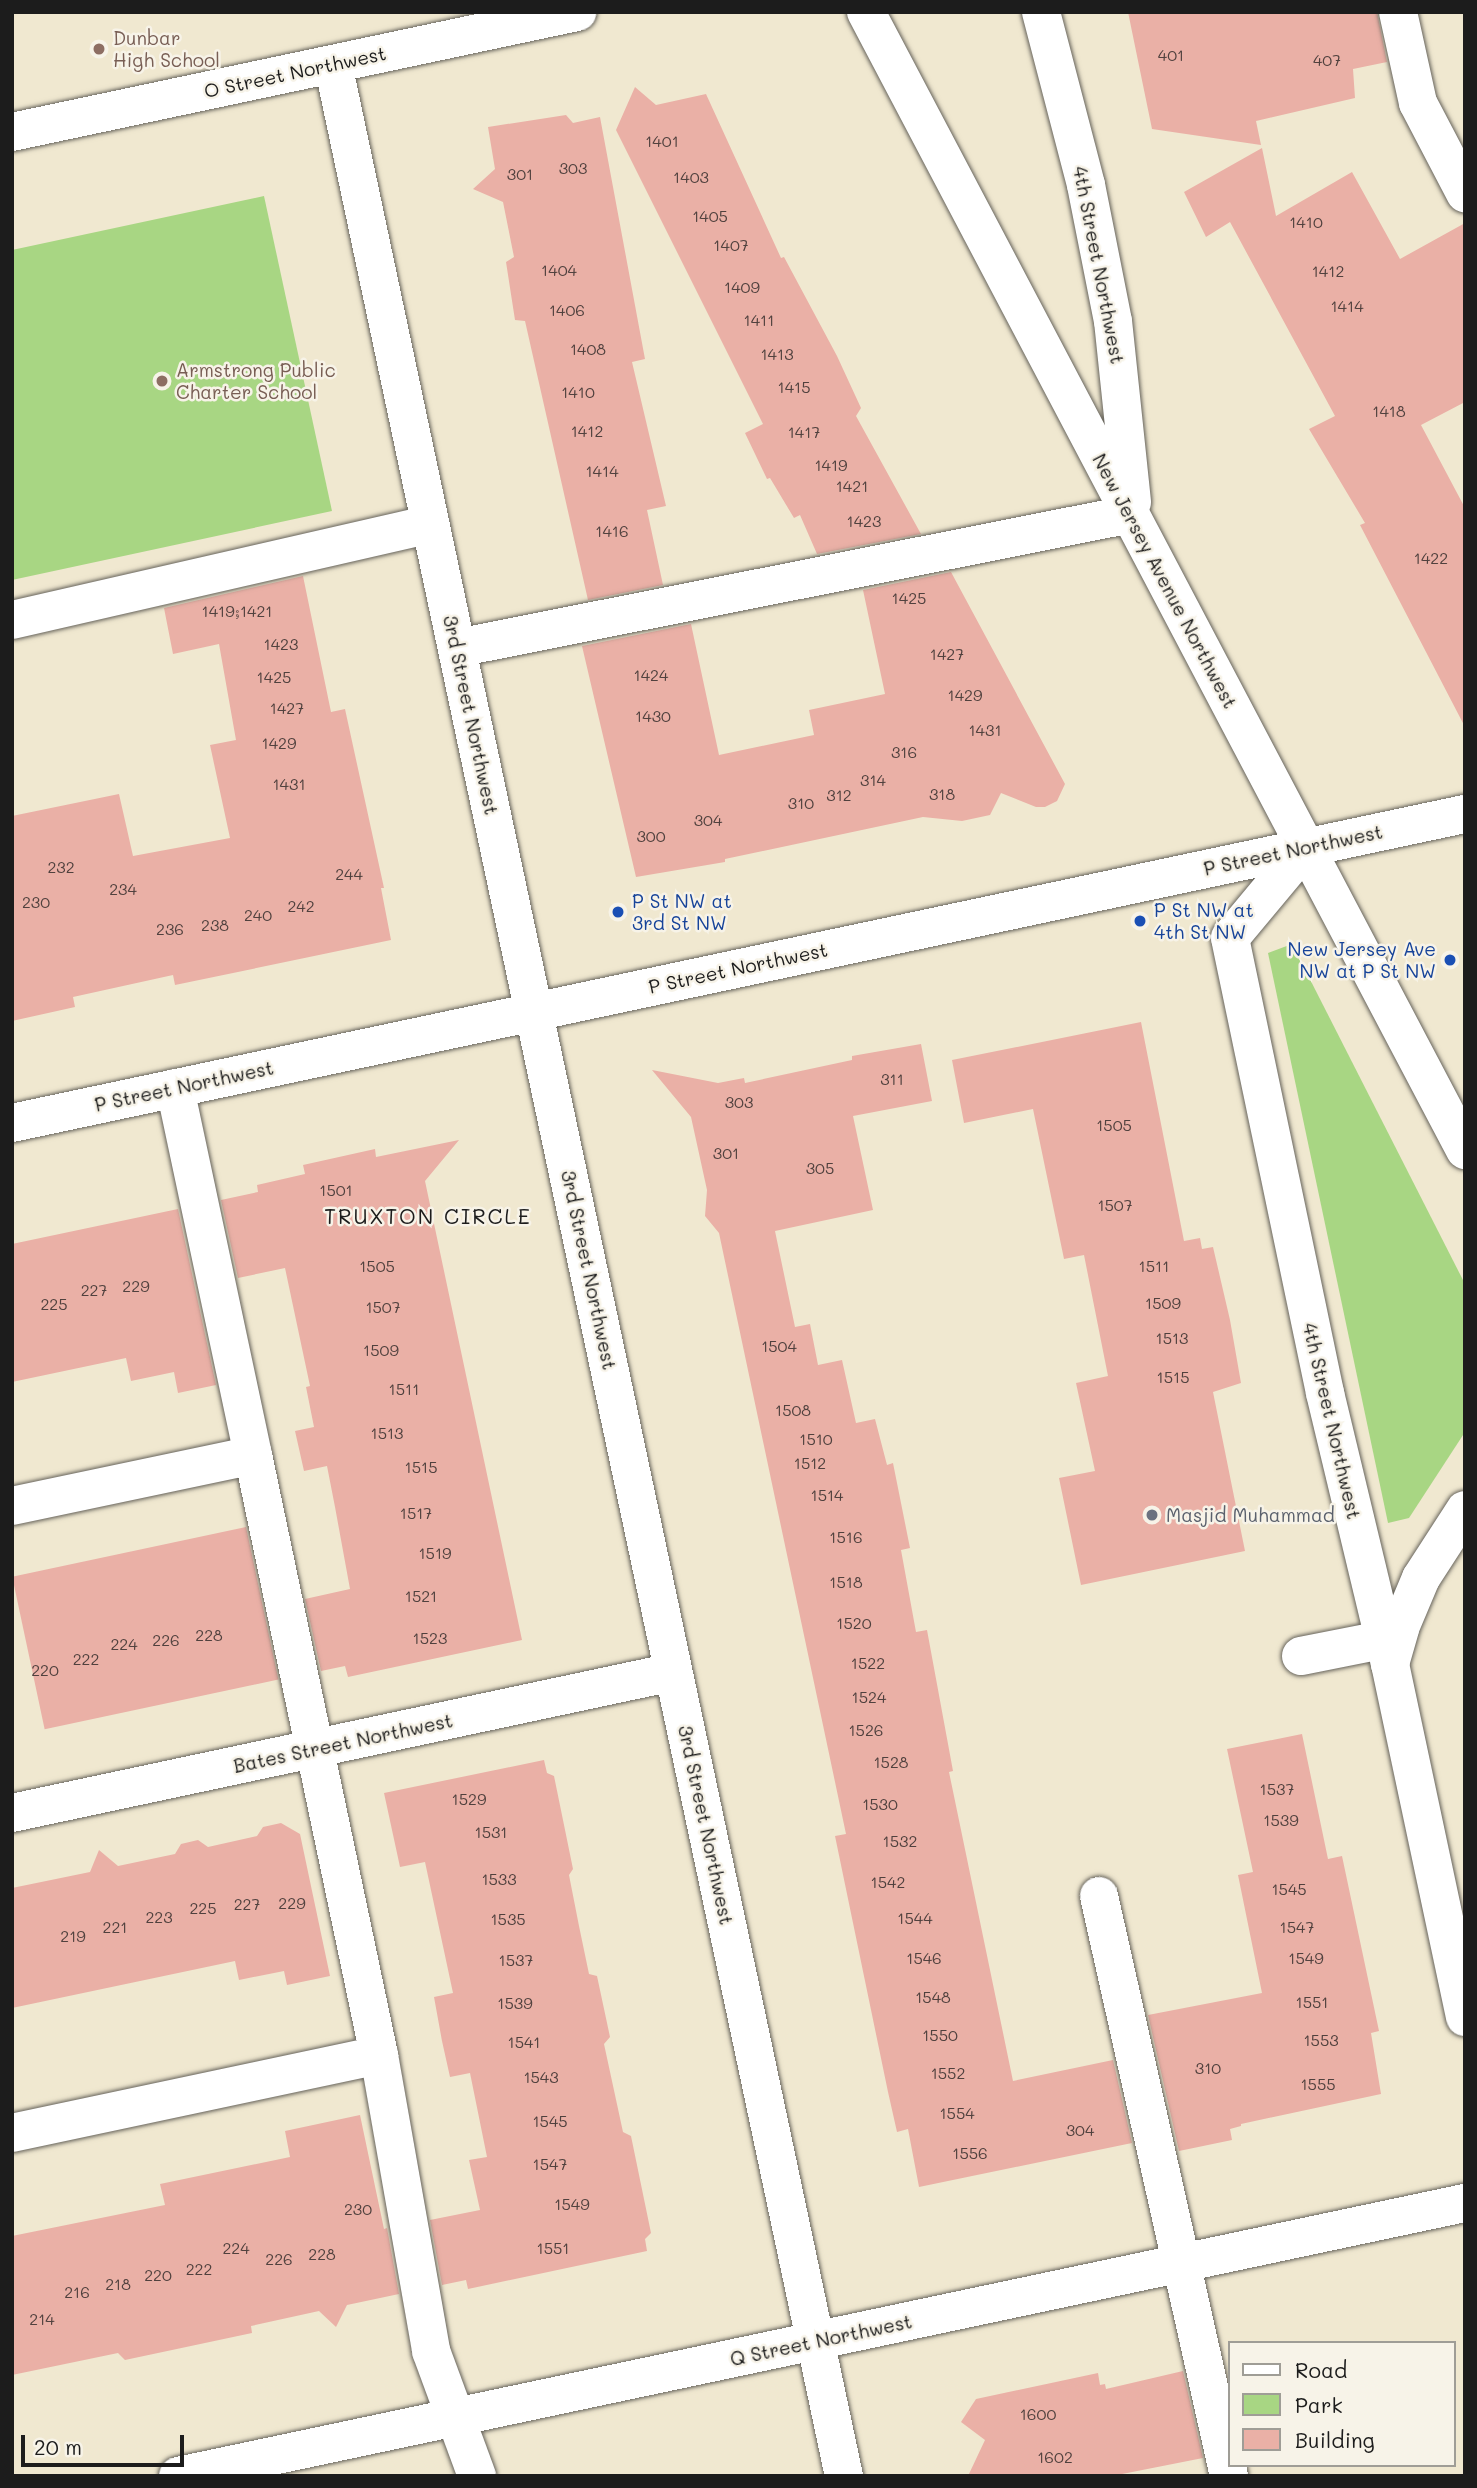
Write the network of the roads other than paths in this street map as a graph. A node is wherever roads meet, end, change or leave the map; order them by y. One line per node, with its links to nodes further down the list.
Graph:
1 (577, 12): 5 (street, O Street Northwest)
2 (866, 12): 8 (street, New Jersey Avenue Northwest)
3 (1041, 12): 8 (street, 4th Street Northwest)
4 (1398, 12): 7 (street)
5 (332, 64): 6 (street, O Street Northwest); 9 (street, 3rd Street Northwest)
6 (12, 132)
7 (1465, 193)
8 (1133, 517): 11 (street); 13 (street, New Jersey Avenue Northwest)
9 (430, 524): 10 (street); 11 (street, 3rd Street Northwest)
10 (12, 620)
11 (457, 648): 14 (street, 3rd Street Northwest)
12 (1465, 814): 13 (street, P Street Northwest)
13 (1305, 848): 14 (street, P Street Northwest); 17 (street, New Jersey Avenue Northwest); 21 (street, 4th Street Northwest)
14 (534, 1012): 15 (street, P Street Northwest); 23 (street, 3rd Street Northwest)
15 (175, 1088): 16 (street, P Street Northwest); 18 (street)
16 (12, 1123)
17 (1465, 1150)
18 (253, 1455): 19 (street); 24 (street)
19 (12, 1506)
20 (1465, 1510): 21 (street)
21 (1386, 1652): 22 (street); 27 (street, 4th Street Northwest)
22 (1301, 1656)
23 (674, 1672): 24 (street, Bates Street Northwest); 32 (street, 3rd Street Northwest)
24 (314, 1749): 25 (street, Bates Street Northwest); 28 (street)
25 (12, 1813)
26 (1099, 1896): 31 (street)
27 (1465, 2017)
28 (379, 2055): 29 (street); 33 (street)
29 (12, 2133)
30 (1465, 2203): 31 (street, Q Street Northwest)
31 (1180, 2263): 32 (street, Q Street Northwest); 38 (street)
32 (817, 2341): 33 (street, Q Street Northwest); 37 (street, 3rd Street Northwest)
33 (456, 2417): 34 (street, Q Street Northwest); 36 (street)
34 (326, 2460): 35 (street, Q Street Northwest)
35 (178, 2476)
36 (477, 2476)
37 (844, 2476)
38 (1229, 2476)

